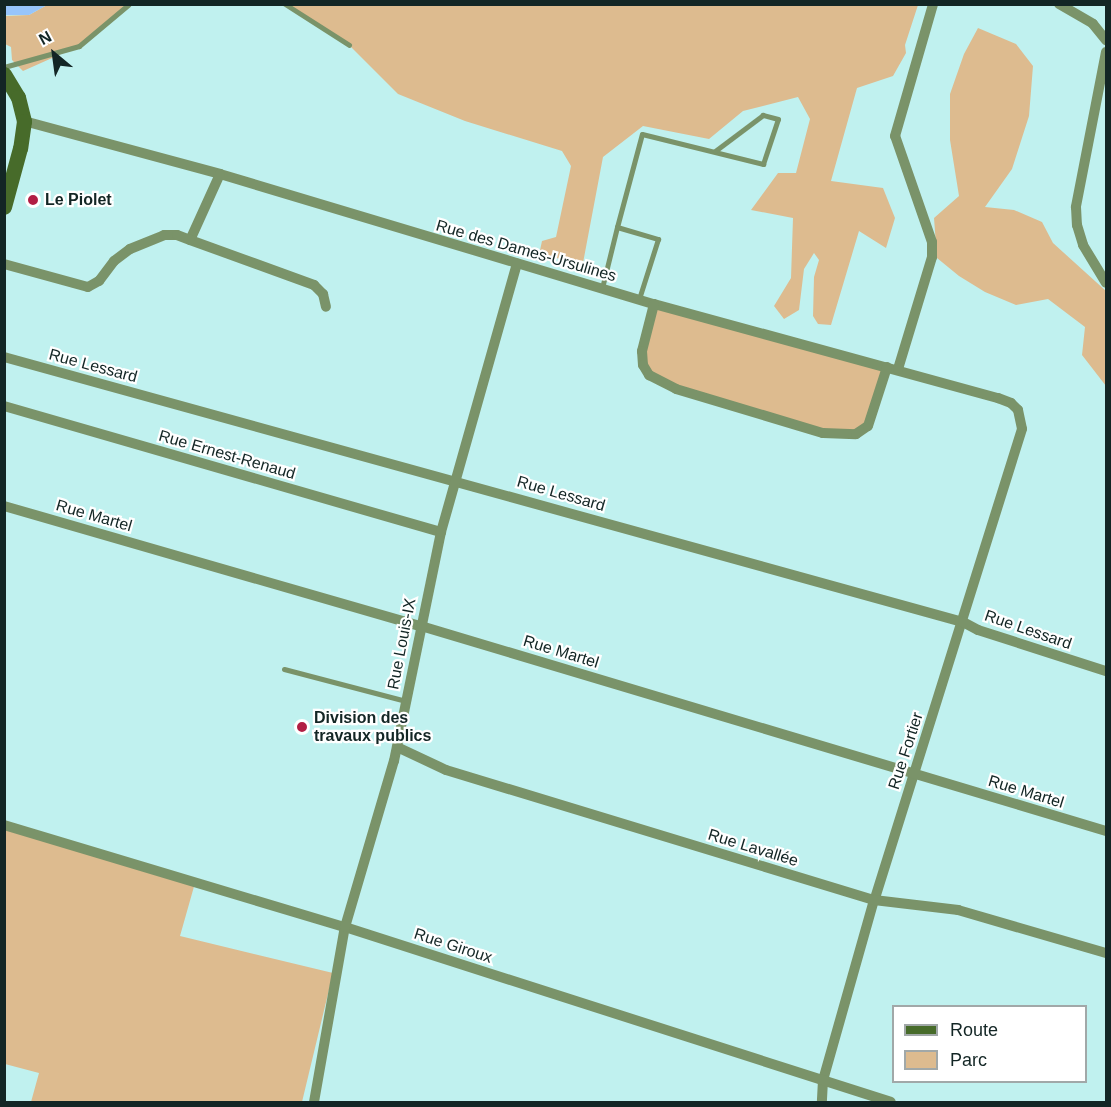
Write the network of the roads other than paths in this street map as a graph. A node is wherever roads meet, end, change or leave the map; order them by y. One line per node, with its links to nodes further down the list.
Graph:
1 (129, 4): 8 (lane)
2 (285, 4): 6 (lane)
3 (933, 4): 25 (street)
4 (1059, 4): 5 (street)
5 (1107, 40)
6 (349, 45)
7 (1107, 52): 19 (street)
8 (4, 67)
9 (4, 74): 10 (main road)
10 (24, 121): 12 (main road); 13 (street, Rue des Dames-Ursulines)
11 (715, 151): 11 (lane); 15 (lane)
12 (10, 172): 14 (main road)
13 (220, 174): 16 (street); 18 (street, Rue des Dames-Ursulines)
14 (4, 207)
15 (617, 227): 20 (lane); 21 (lane)
16 (190, 240): 17 (street); 23 (street)
17 (4, 264)
18 (517, 264): 20 (street, Rue des Dames-Ursulines); 28 (street, Rue Louis-IX)
19 (1107, 283)
20 (602, 289): 21 (street, Rue des Dames-Ursulines)
21 (639, 299): 22 (street, Rue des Dames-Ursulines)
22 (654, 304): 25 (street, Rue des Dames-Ursulines); 25 (street)
23 (326, 307)
24 (4, 357): 28 (street, Rue Lessard)
25 (893, 368): 27 (street, Rue des Dames-Ursulines)
26 (4, 406): 30 (street, Rue Ernest-Renaud)
27 (1018, 410): 31 (street, Rue Fortier)
28 (456, 481): 30 (street, Rue Louis-IX); 31 (street, Rue Lessard)
29 (4, 506): 32 (street, Rue Martel)
30 (441, 532): 32 (street, Rue Louis-IX)
31 (963, 622): 34 (street, Rue Lessard); 37 (street, Rue Fortier)
32 (421, 626): 35 (street, Rue Louis-IX); 37 (street, Rue Martel)
33 (284, 669): 35 (lane)
34 (1107, 671)
35 (406, 701): 36 (street, Rue Louis-IX)
36 (397, 747): 40 (street, Rue Lavallée); 41 (street, Rue Louis-IX)
37 (915, 774): 39 (street, Rue Martel); 40 (street, Rue Fortier)
38 (4, 825): 41 (street, Rue Giroux)
39 (1107, 831)
40 (874, 900): 42 (street, Rue Lavallée); 43 (street, Rue Fortier)
41 (345, 927): 43 (street, Rue Giroux); 44 (street, Rue Louis-IX)
42 (1107, 953)
43 (823, 1080): 45 (street, Rue Fortier); 46 (street, Rue Giroux)
44 (314, 1102)
45 (822, 1102)
46 (891, 1102)

